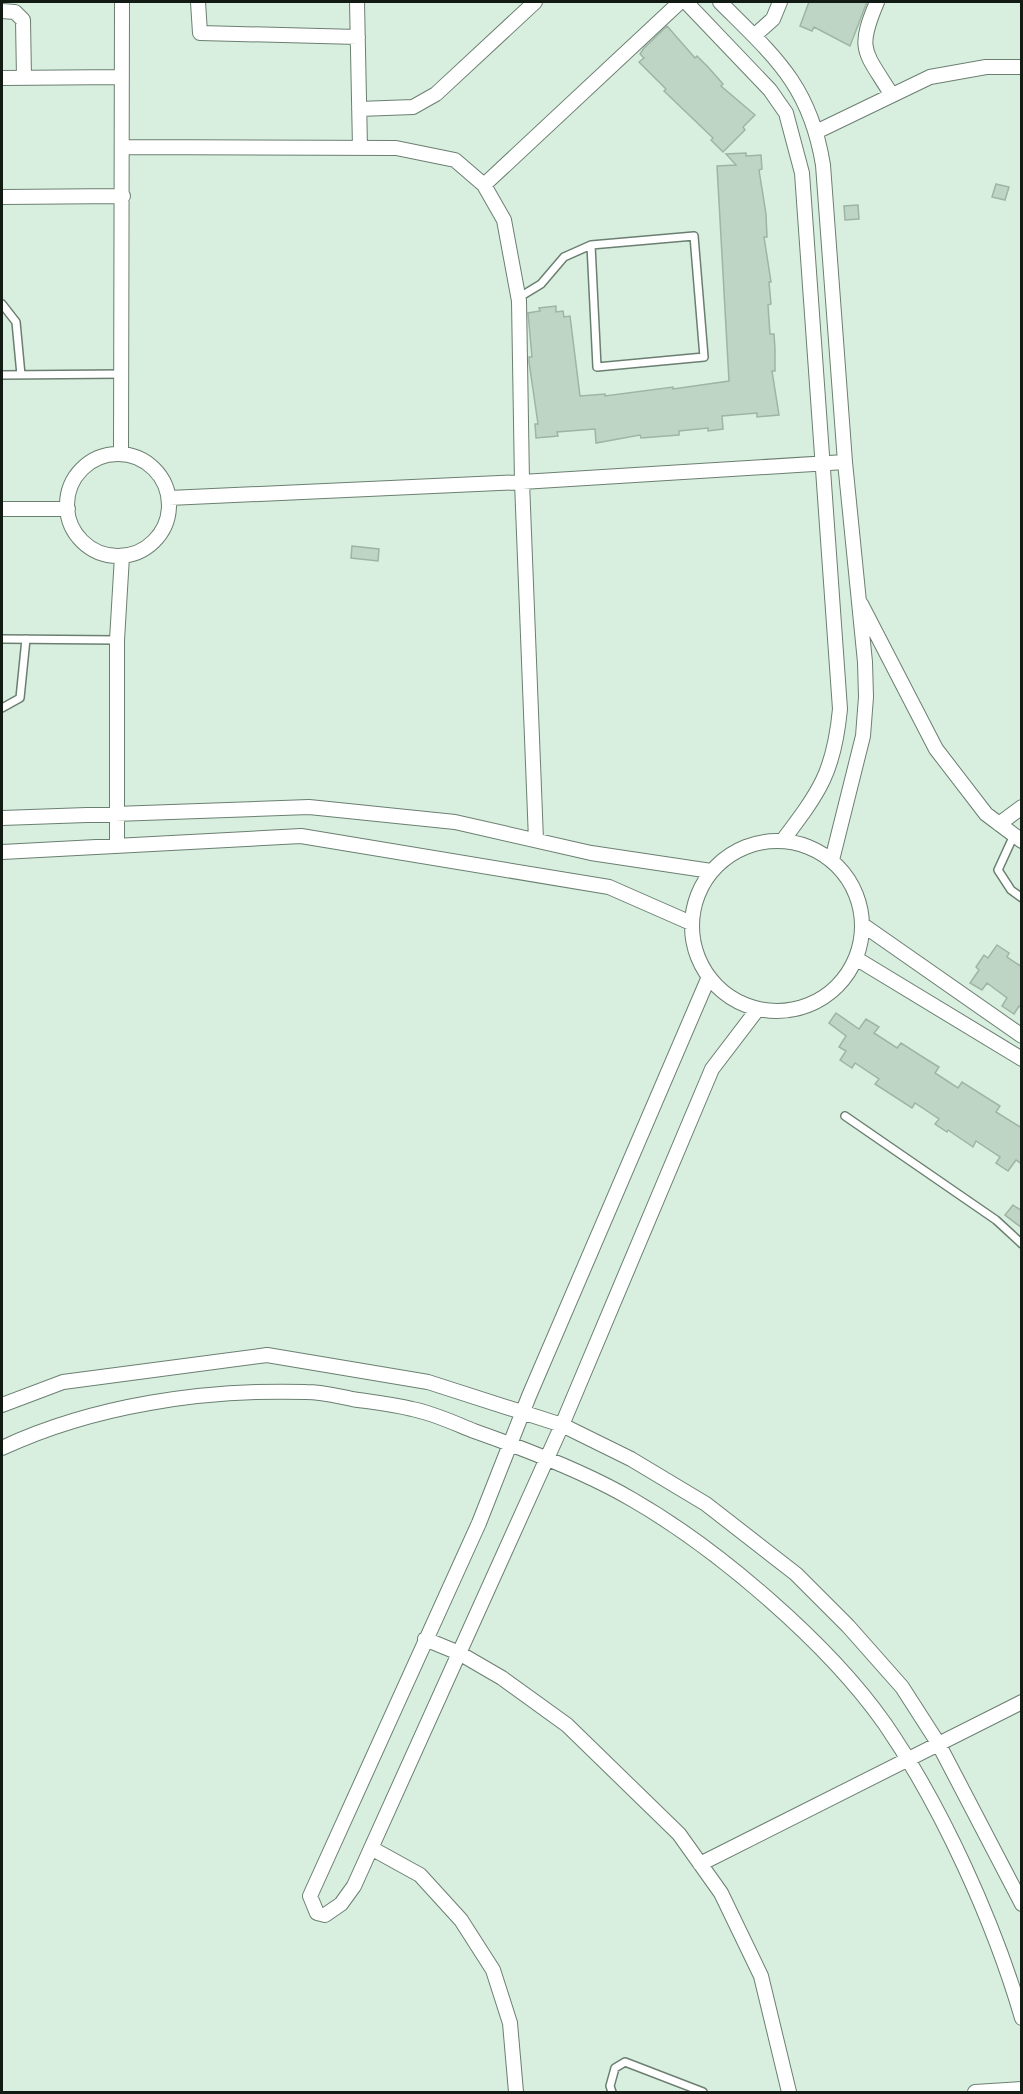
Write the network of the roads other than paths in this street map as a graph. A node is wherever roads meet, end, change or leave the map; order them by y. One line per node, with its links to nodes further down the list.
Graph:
1 (122, 2): 14 (street)
2 (198, 2): 12 (street)
3 (357, 2): 12 (street)
4 (535, 2): 18 (street)
5 (680, 2): 22 (street)
6 (686, 2): 32 (street)
7 (720, 2): 11 (street)
8 (780, 2): 11 (street)
9 (877, 2): 17 (street)
10 (2, 11): 16 (street)
11 (754, 36): 19 (street)
12 (358, 37): 18 (street)
13 (1022, 67): 17 (street)
14 (122, 77): 16 (street); 20 (street)
15 (2, 78): 16 (street)
16 (24, 78)
17 (891, 94): 19 (street)
18 (359, 110): 21 (street)
19 (818, 131): 33 (street)
20 (122, 147): 21 (street); 23 (street)
21 (360, 148): 22 (street)
22 (484, 185): 26 (street)
23 (123, 196): 24 (street); 28 (street)
24 (2, 198)
25 (591, 245): 25 (lane); 26 (lane)
26 (518, 297): 34 (street)
27 (2, 304): 30 (lane)
28 (123, 374): 30 (lane); 31 (street)
29 (2, 375): 30 (lane)
30 (21, 375)
31 (121, 454): 35 (street); 37 (street)
32 (824, 462): 33 (street); 34 (street); 50 (street)
33 (845, 462): 39 (street)
34 (522, 482): 35 (street); 49 (street)
35 (169, 498): 38 (street)
36 (2, 509): 37 (street)
37 (68, 509): 38 (street)
38 (122, 556): 42 (street)
39 (857, 597): 47 (street); 53 (street)
40 (2, 639): 41 (lane)
41 (26, 639): 42 (lane); 43 (lane)
42 (117, 640): 45 (street)
43 (2, 708)
44 (1022, 807): 47 (street)
45 (116, 813): 46 (street); 49 (street); 51 (street)
46 (2, 818)
47 (999, 824): 48 (street)
48 (1018, 838): 55 (lane)
49 (536, 840): 54 (street)
50 (783, 840): 53 (street); 54 (street)
51 (117, 844): 52 (street); 56 (street)
52 (2, 852)
53 (832, 860): 57 (street)
54 (711, 871): 56 (street)
55 (1022, 898)
56 (691, 922): 59 (street)
57 (863, 925): 58 (street); 61 (street)
58 (856, 959): 60 (street); 62 (street)
59 (708, 978): 60 (street); 66 (street)
60 (758, 1010): 67 (street)
61 (1022, 1036)
62 (1022, 1059)
63 (844, 1116): 64 (lane)
64 (1022, 1244)
65 (2, 1405): 66 (street)
66 (522, 1412): 67 (street); 68 (street)
67 (562, 1425): 70 (street); 74 (street)
68 (510, 1443): 69 (street); 70 (street); 71 (street)
69 (2, 1448)
70 (547, 1460): 72 (street); 75 (street)
71 (425, 1639): 72 (street); 76 (street)
72 (459, 1653): 76 (street); 77 (street)
73 (1022, 1702): 74 (street)
74 (938, 1743): 75 (street); 78 (street)
75 (907, 1758): 77 (street); 79 (street)
76 (371, 1848): 81 (street)
77 (700, 1864): 84 (street)
78 (1022, 1904)
79 (1022, 2018)
80 (1022, 2089): 85 (street)
81 (516, 2092)
82 (612, 2092): 83 (lane)
83 (703, 2092)
84 (789, 2092)
85 (975, 2092)

